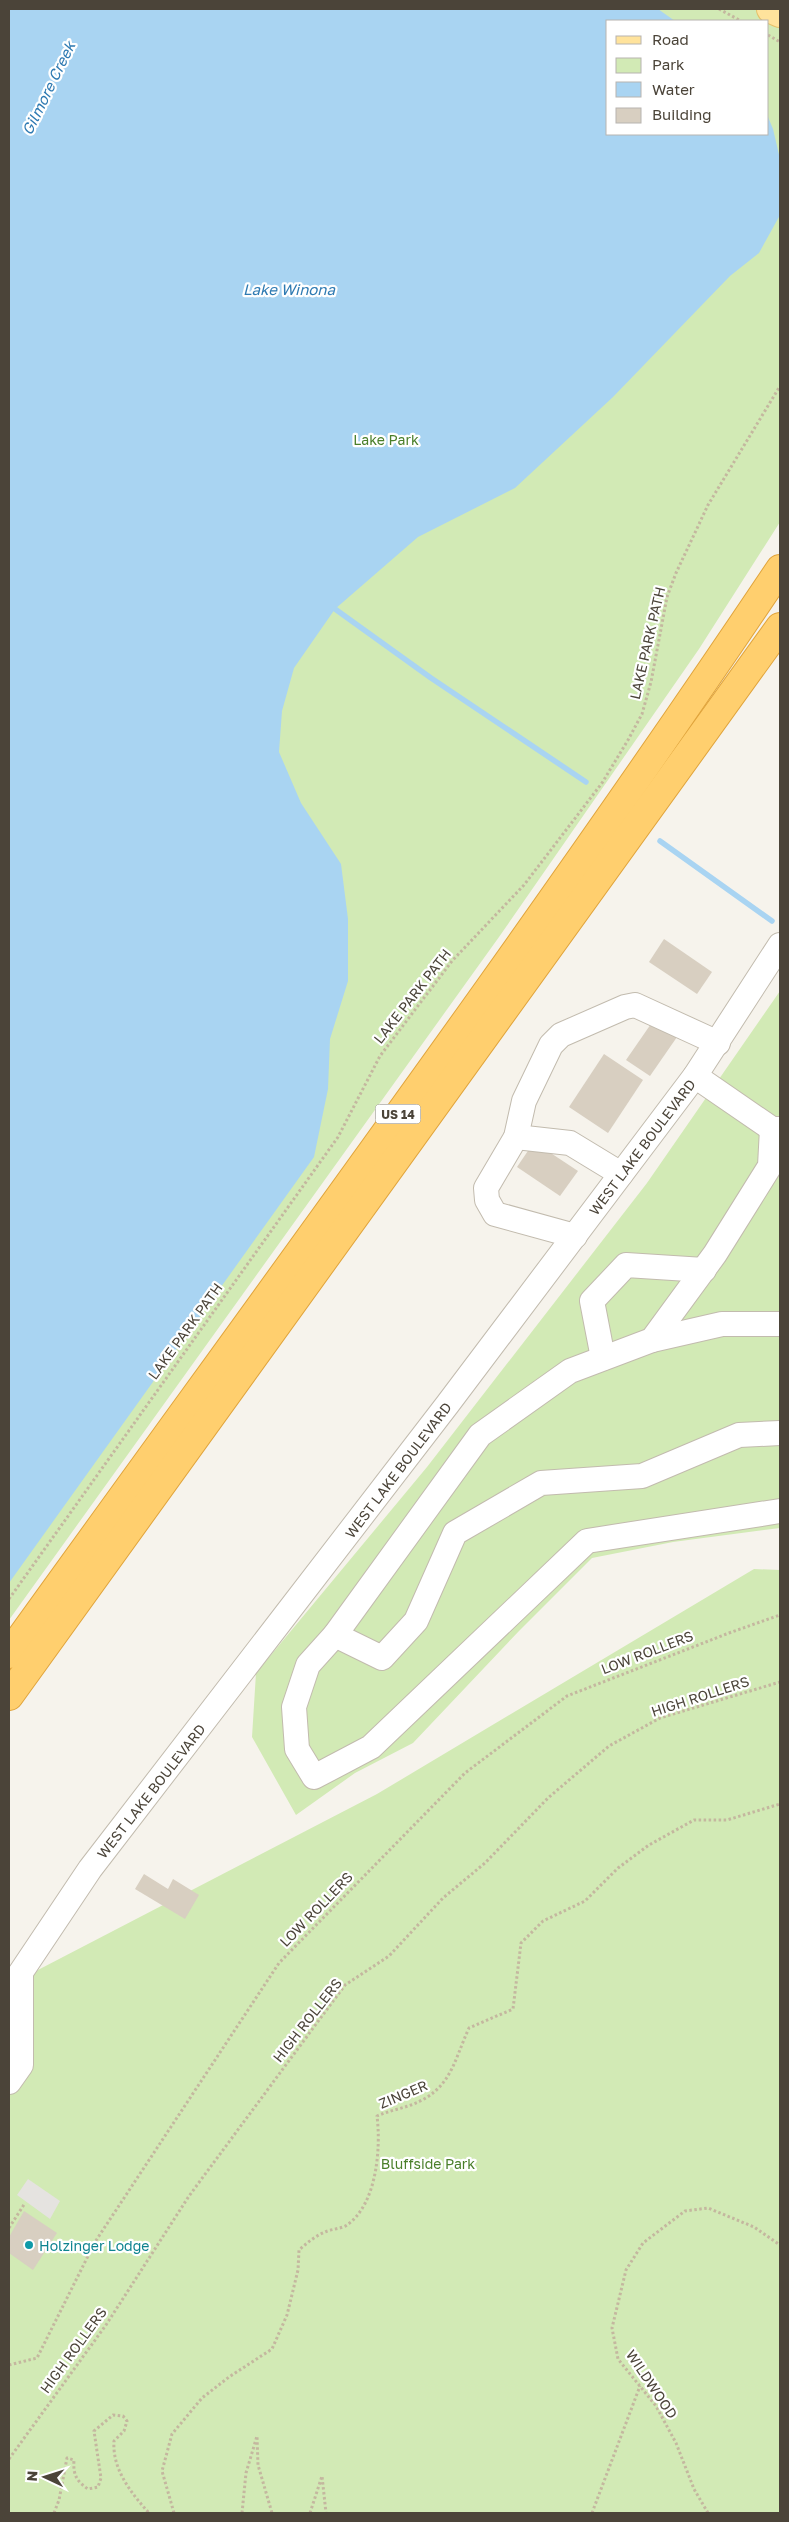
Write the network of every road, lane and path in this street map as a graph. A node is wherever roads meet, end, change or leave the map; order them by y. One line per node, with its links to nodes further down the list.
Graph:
1 (719, 9): 4 (path)
2 (771, 9): 3 (main road)
3 (780, 13)
4 (739, 20)
5 (780, 386): 21 (path, LAKE PARK PATH)
6 (780, 569): 24 (highway, US 14)
7 (780, 627): 26 (highway, US 14)
8 (780, 945): 9 (street, WEST LAKE BOULEVARD)
9 (718, 1043): 10 (street, WEST LAKE BOULEVARD); 12 (street)
10 (695, 1076): 11 (street); 13 (street, WEST LAKE BOULEVARD)
11 (776, 1129): 15 (street)
12 (516, 1137): 13 (street); 14 (street)
13 (621, 1174): 14 (street, WEST LAKE BOULEVARD)
14 (575, 1236): 28 (street, WEST LAKE BOULEVARD)
15 (704, 1270): 17 (street); 18 (street)
16 (780, 1324): 17 (street)
17 (652, 1340): 18 (street)
18 (604, 1358): 23 (street)
19 (780, 1433): 23 (street)
20 (780, 1511): 23 (street)
21 (9, 1598)
22 (780, 1616): 33 (path, LOW ROLLERS)
23 (334, 1635)
24 (9, 1654)
25 (780, 1682): 35 (path, HIGH ROLLERS)
26 (9, 1696)
27 (780, 1804): 38 (path, ZINGER)
28 (15, 1981): 29 (street)
29 (9, 2082)
30 (25, 2203): 31 (path)
31 (10, 2228)
32 (780, 2245): 34 (path, WILDWOOD)
33 (9, 2365)
34 (640, 2386): 43 (path); 44 (path, WILDWOOD)
35 (9, 2459)
36 (54, 2513): 37 (path)
37 (148, 2513)
38 (174, 2513)
39 (242, 2513): 40 (path)
40 (272, 2513)
41 (310, 2513): 42 (path)
42 (326, 2513)
43 (592, 2513)
44 (708, 2513)

